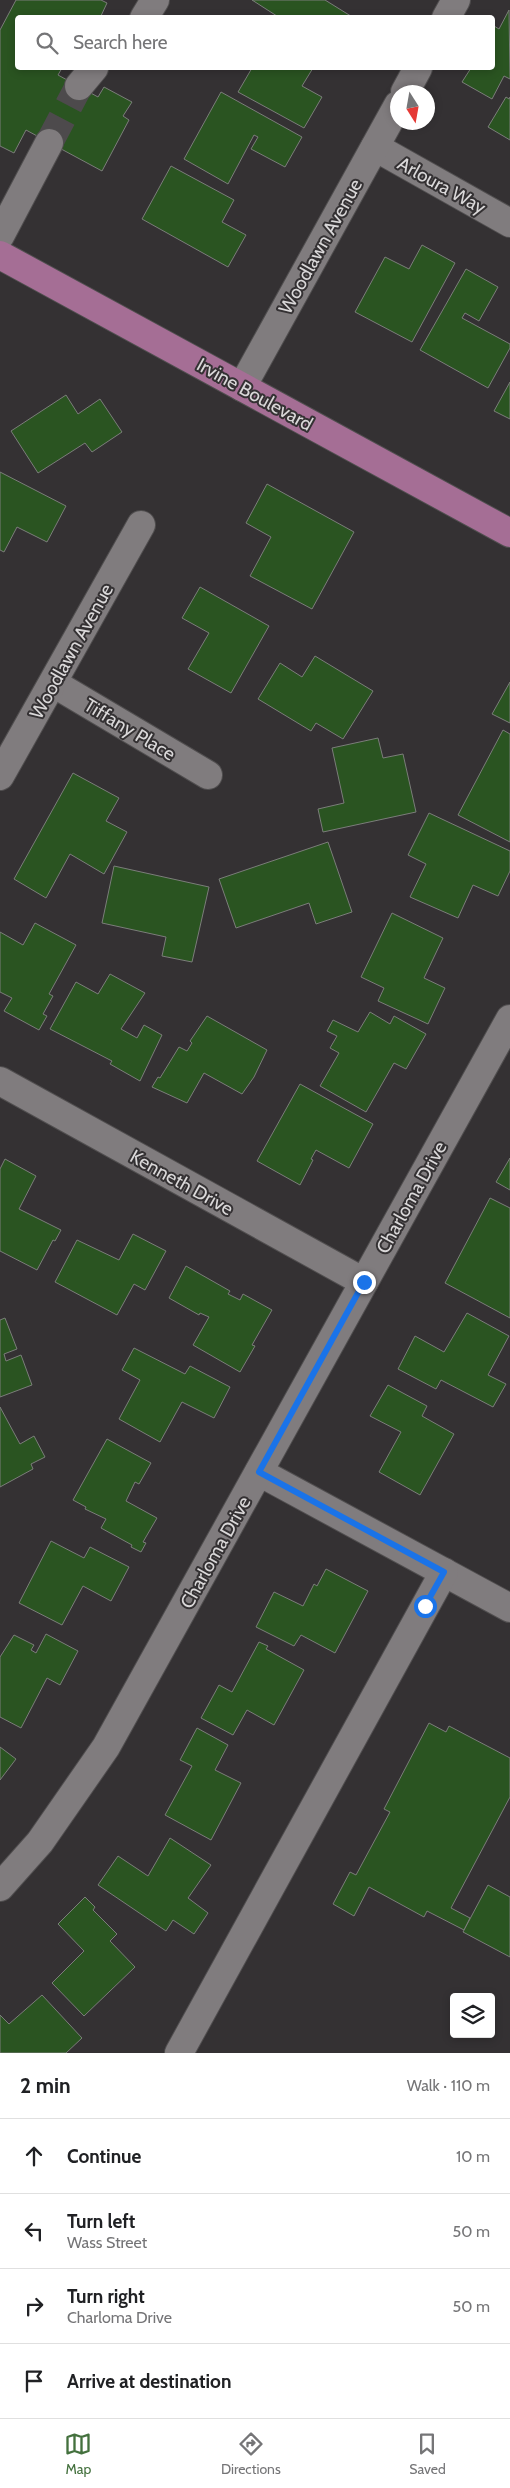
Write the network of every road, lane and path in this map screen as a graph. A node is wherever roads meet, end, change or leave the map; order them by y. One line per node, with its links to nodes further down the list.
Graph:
1 (155, 0): 3 (street)
2 (456, 0): 4 (street)
3 (146, 15)
4 (448, 15)
5 (417, 70): 6 (street)
6 (409, 85)
7 (390, 120): 9 (street, Woodlawn Avenue)
8 (49, 143): 11 (street)
9 (375, 147): 10 (street, Arloura Way); 13 (street, Woodlawn Avenue)
10 (510, 223)
11 (0, 236)
12 (0, 255): 13 (main road, Irvine Boulevard)
13 (242, 387): 15 (main road, Irvine Boulevard)
14 (141, 525): 16 (street, Woodlawn Avenue)
15 (510, 533)
16 (53, 683): 17 (street, Tiffany Place); 18 (street, Woodlawn Avenue)
17 (208, 775)
18 (0, 776)
19 (510, 1019): 21 (street, Charloma Drive)
20 (0, 1081): 21 (street, Kenneth Drive)
21 (364, 1282): 22 (street, Charloma Drive)
22 (259, 1472): 23 (street); 25 (street, Charloma Drive)
23 (444, 1572): 24 (street); 26 (street)
24 (510, 1608)
25 (0, 1887)
26 (179, 2053)

